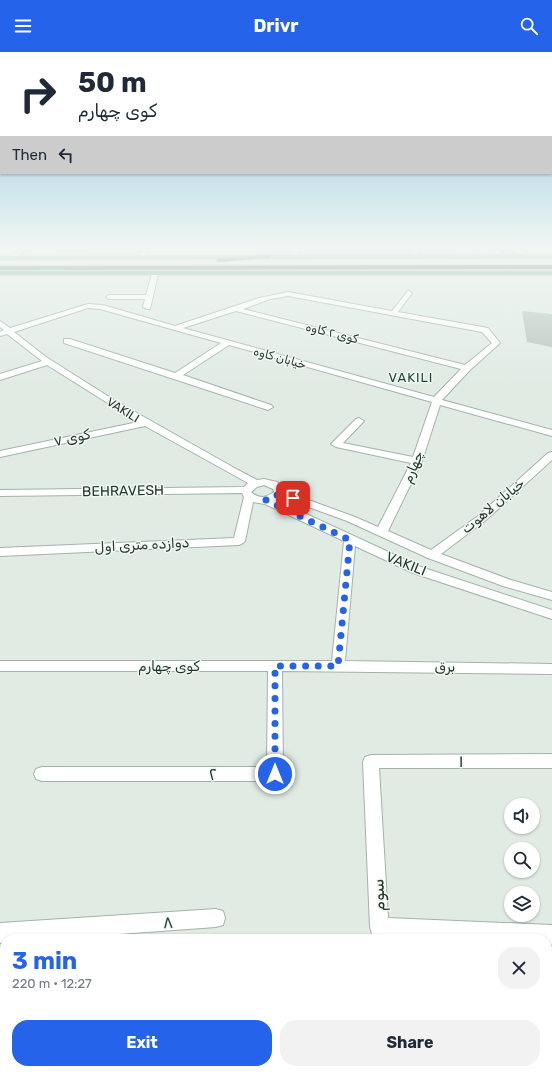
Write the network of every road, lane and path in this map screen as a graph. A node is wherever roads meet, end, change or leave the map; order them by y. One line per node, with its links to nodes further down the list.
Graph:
1 (409, 293): 7 (street)
2 (150, 294): 4 (street)
3 (109, 297): 4 (street)
4 (149, 297): 5 (street)
5 (147, 307)
6 (236, 309): 7 (street); 9 (street); 14 (street, کوی ۲ کاوه)
7 (394, 313): 14 (street)
8 (0, 323): 10 (street, VAKILI)
9 (174, 328): 10 (street, خیابان کاوه); 12 (street, خیابان کاوه)
10 (4, 333): 13 (street, VAKILI)
11 (67, 341): 15 (street)
12 (227, 343): 15 (street); 17 (street, خیابان کاوه)
13 (47, 362): 16 (street); 20 (street, VAKILI)
14 (467, 368): 17 (street)
15 (176, 376): 18 (street)
16 (0, 377)
17 (437, 400): 21 (street, خیابان کاوه); 24 (street, چهارم)
18 (268, 408)
19 (359, 421): 24 (street)
20 (144, 423): 22 (street, کوی ۷); 25 (street, VAKILI)
21 (552, 432)
22 (0, 454)
23 (552, 455): 32 (street, خیابان لاهوت)
24 (417, 461): 29 (street, چهارم)
25 (250, 490): 26 (street, BEHRAVESH); 27 (street, VAKILI); 28 (street, VAKILI); 31 (street, دوازده متری اول)
26 (0, 493)
27 (279, 493): 28 (street); 29 (street, VAKILI)
28 (266, 500): 30 (street, VAKILI)
29 (382, 531): 32 (street, VAKILI)
30 (350, 540): 34 (street, VAKILI); 37 (street)
31 (0, 552)
32 (432, 555): 33 (street, VAKILI)
33 (552, 596)
34 (552, 615)
35 (0, 666): 36 (street, کوی چهارم)
36 (275, 666): 37 (street, کوی چهارم); 41 (street, ۲)
37 (338, 666): 38 (street, برق)
38 (552, 669)
39 (552, 761): 40 (street, ۱)
40 (371, 762): 44 (street, سوم)
41 (42, 774)
42 (216, 918): 43 (street, ۸)
43 (0, 933)
44 (530, 934)

